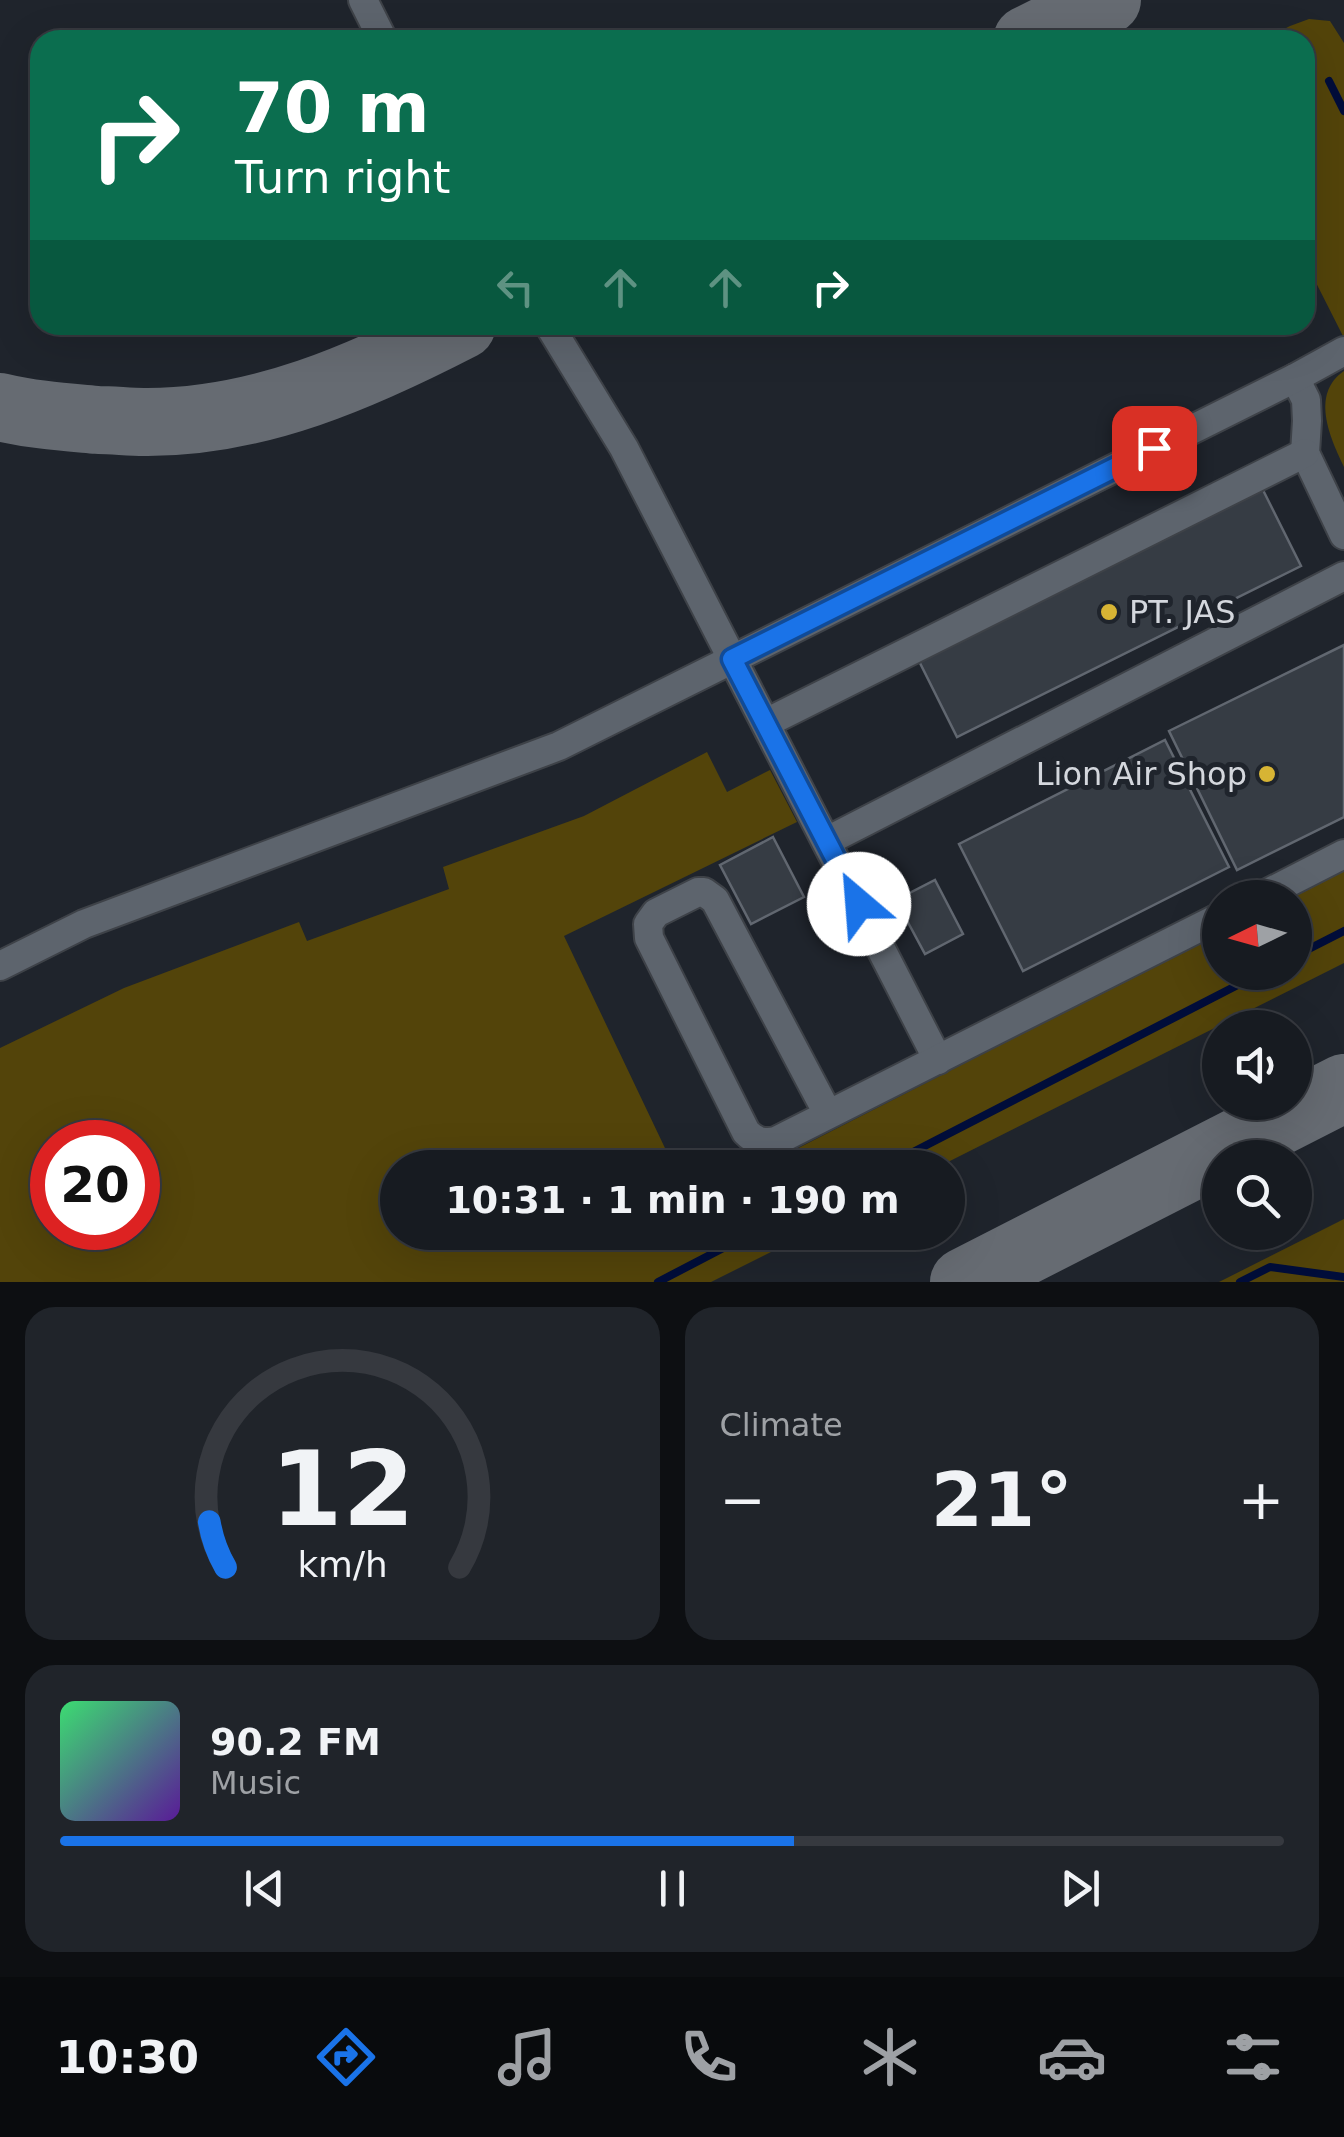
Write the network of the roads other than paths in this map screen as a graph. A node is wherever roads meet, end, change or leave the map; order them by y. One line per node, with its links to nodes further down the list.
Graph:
1 (363, 0): 2 (lane)
2 (378, 30)
3 (554, 335): 9 (lane)
4 (1344, 351): 5 (lane)
5 (1295, 378): 6 (lane); 9 (lane)
6 (1305, 453): 7 (lane); 10 (lane)
7 (1344, 534)
8 (1344, 576): 11 (lane)
9 (732, 659): 10 (lane); 15 (lane)
10 (766, 723): 11 (lane)
11 (827, 841): 16 (lane)
12 (1344, 854): 13 (lane)
13 (1293, 880)
14 (1202, 926): 16 (lane)
15 (0, 966)
16 (938, 1060): 17 (lane)
17 (828, 1114): 17 (lane)

